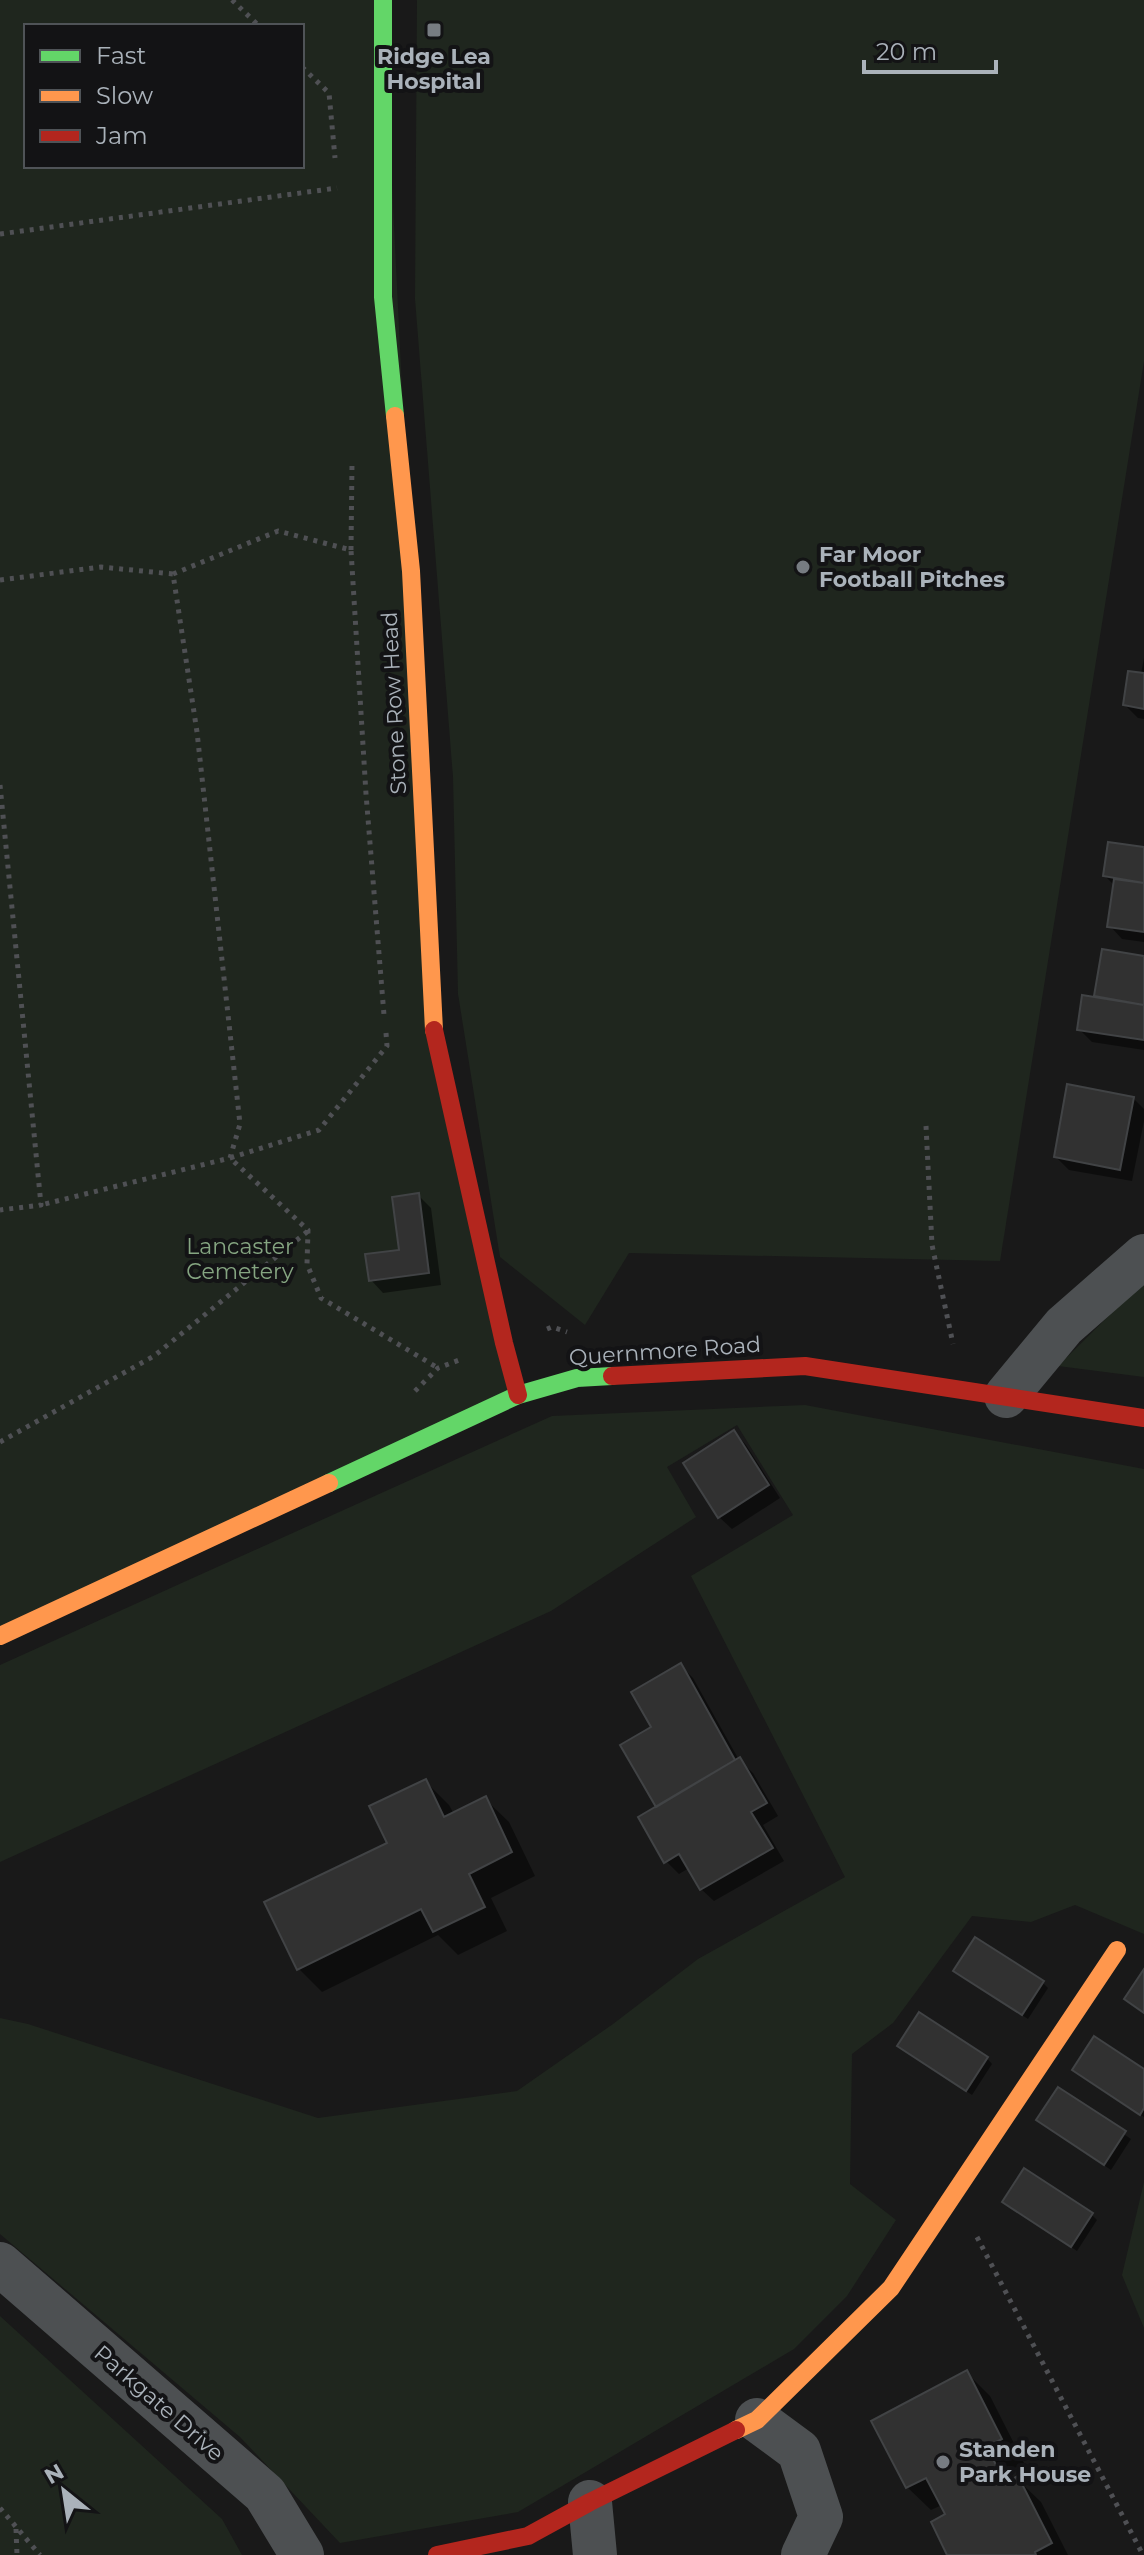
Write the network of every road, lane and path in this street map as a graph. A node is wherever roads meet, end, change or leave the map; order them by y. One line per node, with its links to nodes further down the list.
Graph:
1 (232, 0): 3 (path)
2 (383, 0): 17 (street, Stone Row Head)
3 (257, 24)
4 (337, 188): 5 (path)
5 (0, 234)
6 (173, 574): 7 (path); 10 (path); 10 (path)
7 (0, 580)
8 (0, 785): 11 (path)
9 (926, 1126): 16 (path)
10 (230, 1158): 11 (path); 13 (path)
11 (41, 1205): 12 (path)
12 (0, 1210)
13 (308, 1230): 15 (path); 20 (path)
14 (1144, 1256): 18 (street)
15 (438, 1368)
16 (959, 1389): 17 (street, Quernmore Road); 18 (street, Quernmore Road)
17 (518, 1395): 21 (street, Quernmore Road)
18 (1006, 1396): 19 (street, Quernmore Road)
19 (1144, 1418)
20 (0, 1442)
21 (0, 1636)
22 (1117, 1950): 23 (street)
23 (954, 2193): 25 (street); 35 (path)
24 (0, 2264): 31 (street, Parkgate Drive)
25 (757, 2420): 26 (street); 34 (street)
26 (590, 2502): 32 (street); 33 (street)
27 (0, 2508): 28 (path)
28 (16, 2529): 29 (path); 30 (path)
29 (17, 2555)
30 (40, 2555)
31 (302, 2555)
32 (437, 2555)
33 (595, 2555)
34 (803, 2555)
35 (1143, 2555)

